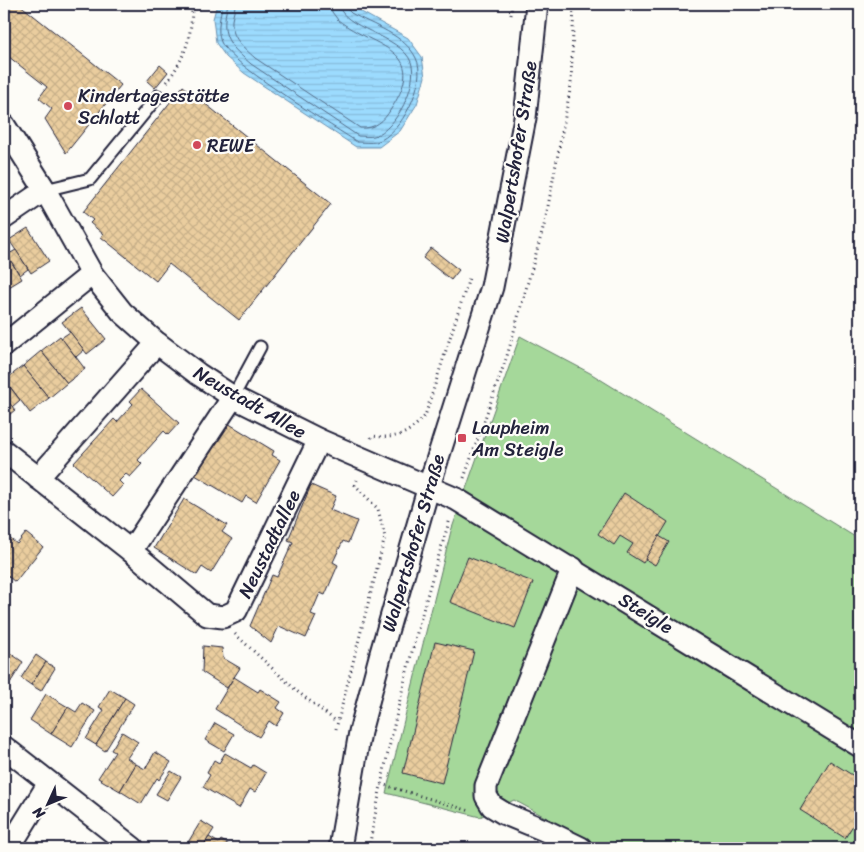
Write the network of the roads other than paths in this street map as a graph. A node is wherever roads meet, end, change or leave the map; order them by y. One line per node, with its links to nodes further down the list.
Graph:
1 (537, 4): 14 (street, Walpertshofer Straße)
2 (158, 96): 4 (lane)
3 (4, 125): 4 (street, Neustadt Allee)
4 (45, 190): 5 (street); 6 (street, Neustadt Allee)
5 (4, 218)
6 (92, 274): 7 (street, Neustadt Allee); 8 (street)
7 (157, 343): 10 (street, Neustadt Allee); 13 (street)
8 (4, 344)
9 (260, 347): 10 (lane)
10 (233, 397): 11 (street, Neustadt Allee); 15 (street)
11 (318, 440): 14 (street, Neustadt Allee); 15 (street, Neustadtallee)
12 (4, 452): 13 (street, Neustadtallee)
13 (38, 478): 15 (street, Neustadtallee)
14 (429, 486): 16 (street, Steigle); 22 (street, Walpertshofer Straße)
15 (130, 551)
16 (573, 568): 17 (street, Steigle); 23 (street)
17 (860, 746)
18 (4, 747): 19 (street)
19 (49, 782): 20 (street); 21 (street)
20 (9, 848)
21 (133, 848)
22 (340, 848)
23 (581, 848)

